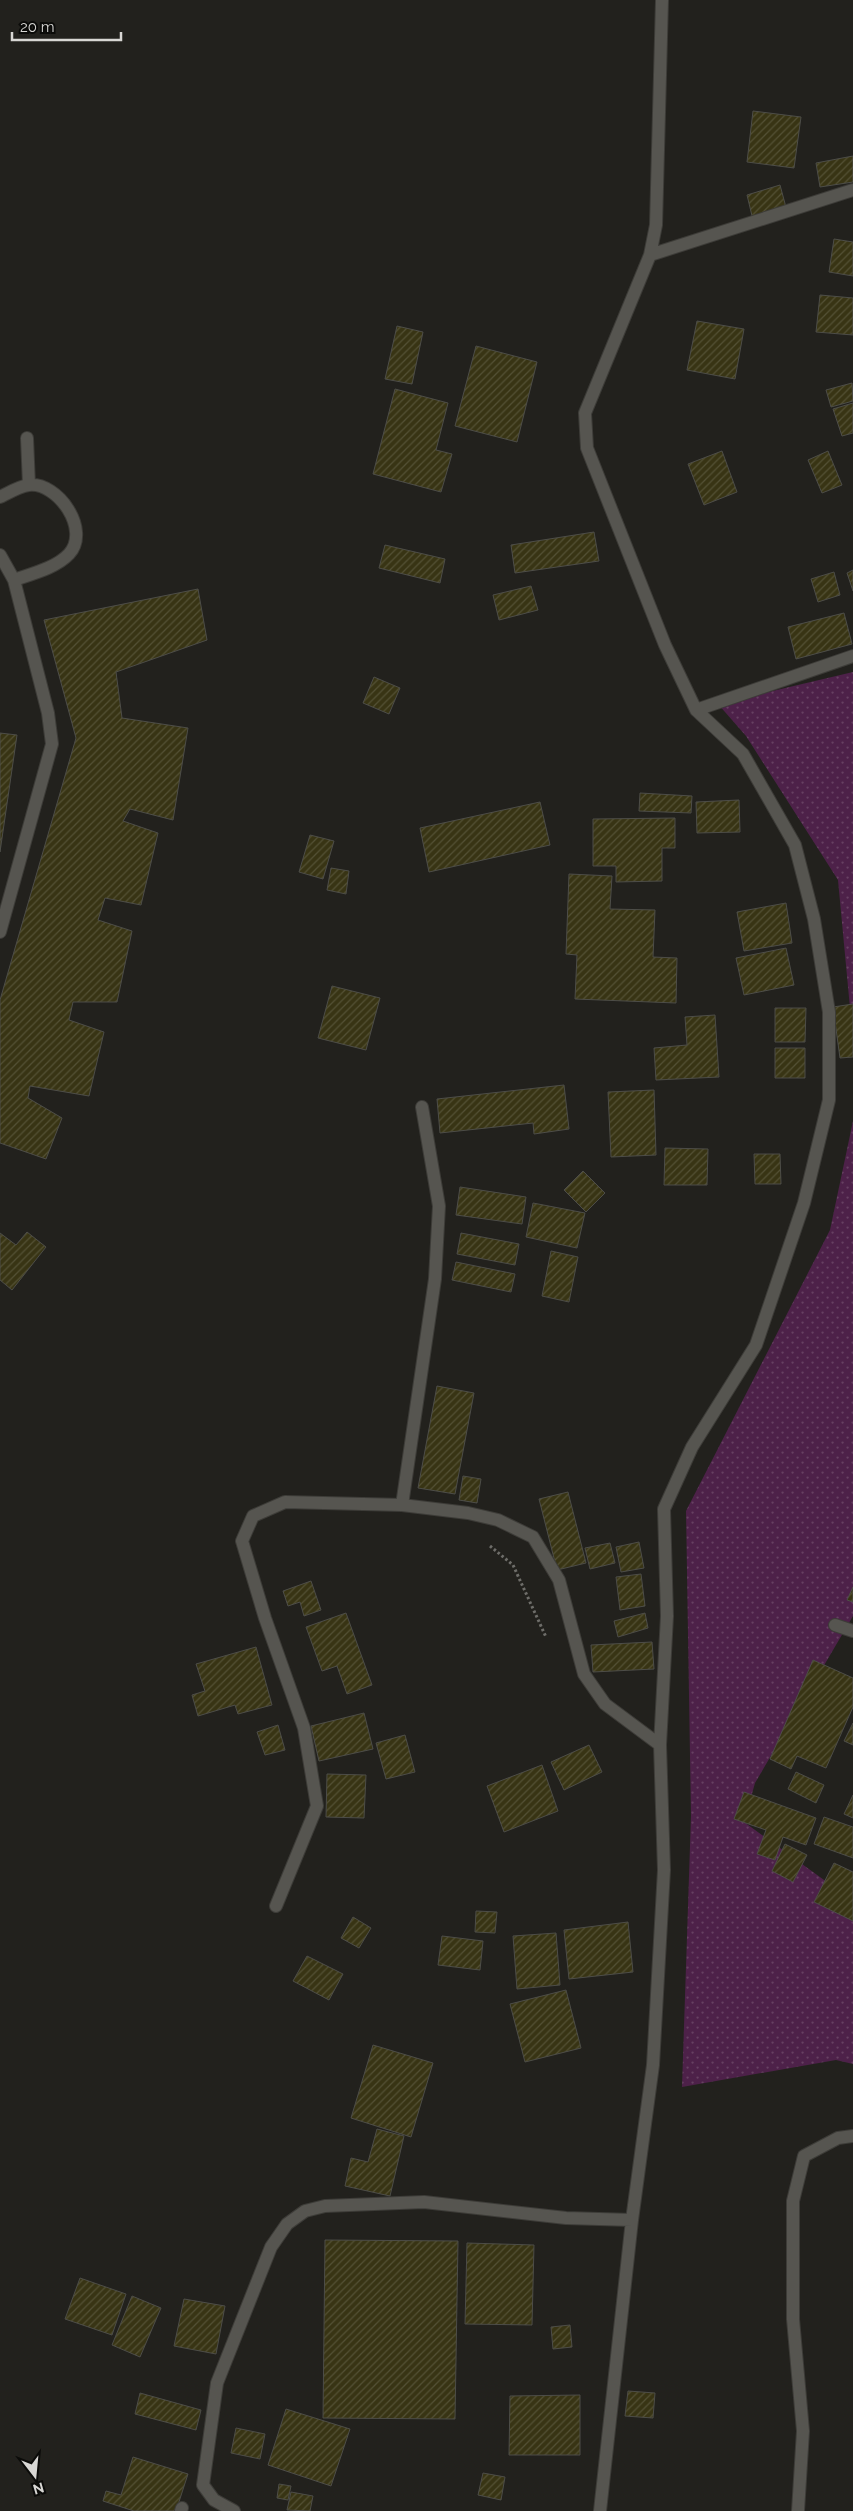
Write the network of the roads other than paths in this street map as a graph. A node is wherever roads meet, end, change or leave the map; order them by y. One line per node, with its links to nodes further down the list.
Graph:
1 (662, 0): 3 (street)
2 (853, 190): 3 (street)
3 (650, 255): 10 (street)
4 (27, 438): 5 (street)
5 (29, 485): 6 (street); 8 (street)
6 (0, 497)
7 (0, 555): 8 (street)
8 (14, 580): 11 (street)
9 (853, 656): 10 (street)
10 (696, 710): 16 (street)
11 (0, 932)
12 (422, 1107): 13 (street)
13 (402, 1505): 16 (street); 17 (street)
14 (835, 1625): 15 (street)
15 (853, 1631)
16 (660, 1745): 19 (street)
17 (276, 1906)
18 (853, 2136): 22 (street)
19 (632, 2220): 20 (street); 21 (street)
20 (234, 2511)
21 (600, 2511)
22 (798, 2511)

